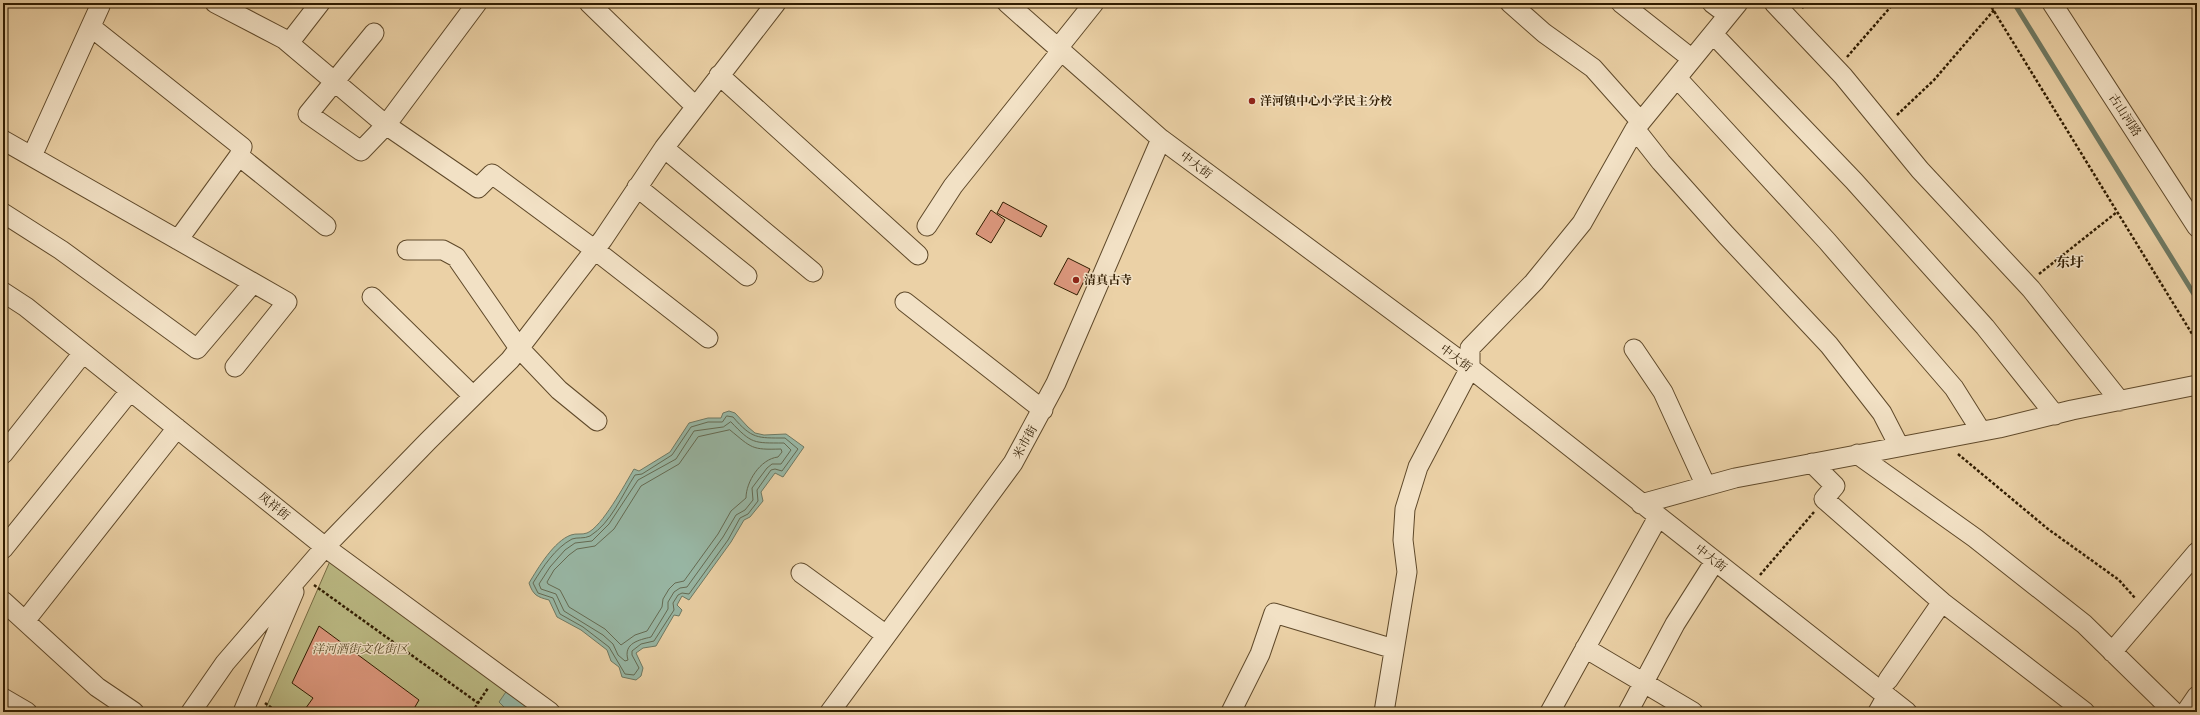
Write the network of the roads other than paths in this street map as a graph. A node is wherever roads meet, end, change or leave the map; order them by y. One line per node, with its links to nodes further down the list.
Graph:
1 (215, 3): 18 (street)
2 (320, 3): 18 (street)
3 (477, 3): 25 (street)
4 (588, 3): 24 (street)
5 (776, 3): 21 (street)
6 (1007, 3): 19 (street, 中大街)
7 (1094, 3): 19 (street)
8 (1510, 3): 26 (street)
9 (1621, 3): 20 (street)
10 (1712, 3): 14 (street)
11 (1774, 3): 56 (street)
12 (2052, 3): 36 (street, 古山河路)
13 (98, 4): 15 (street)
14 (1733, 9): 17 (street)
15 (91, 27): 30 (street); 31 (street)
16 (374, 34): 23 (street)
17 (1713, 34): 20 (street); 58 (street)
18 (289, 43): 23 (street)
19 (1059, 49): 27 (street, 中大街); 35 (street)
20 (1692, 59): 22 (street)
21 (719, 75): 24 (street); 40 (street)
22 (1677, 78): 26 (street); 61 (street)
23 (333, 81): 25 (street); 25 (street)
24 (695, 106): 29 (street)
25 (386, 125): 39 (street)
26 (1638, 126): 52 (street); 62 (street)
27 (1161, 139): 52 (street, 中大街); 57 (street, 米市街)
28 (3, 140): 30 (street)
29 (664, 148): 32 (street); 41 (street)
30 (32, 156): 37 (street)
31 (239, 156): 34 (street); 37 (street)
32 (637, 187): 39 (street); 42 (street)
33 (3, 213): 43 (street)
34 (326, 226)
35 (927, 226)
36 (2197, 227)
37 (178, 240): 43 (street)
38 (407, 250): 48 (street)
39 (595, 250): 47 (street); 48 (street)
40 (918, 255)
41 (813, 272)
42 (747, 276)
43 (253, 283): 51 (street)
44 (3, 292): 50 (street, 凤祥街)
45 (372, 297): 55 (street)
46 (905, 302): 57 (street)
47 (708, 338)
48 (519, 348): 55 (street); 59 (street)
49 (1634, 349): 66 (street)
50 (83, 353): 54 (street, 凤祥街); 63 (street)
51 (235, 366)
52 (1470, 368): 67 (street, 中大街); 79 (street)
53 (2197, 385): 56 (street)
54 (130, 391): 60 (street, 凤祥街); 70 (street)
55 (473, 396): 69 (street)
56 (2120, 401): 58 (street)
57 (1043, 410): 77 (street, 米市街)
58 (2055, 415): 61 (street)
59 (597, 421)
60 (177, 428): 69 (street, 凤祥街); 76 (street)
61 (1981, 431): 62 (street)
62 (1899, 446): 64 (street)
63 (3, 454)
64 (1857, 454): 65 (street); 80 (street)
65 (1812, 463): 66 (street); 75 (street)
66 (1706, 486): 67 (street)
67 (1641, 504): 68 (street, 中大街)
68 (1658, 517): 72 (street, 中大街); 78 (street)
69 (325, 547): 87 (street); 88 (street); 89 (street, 凤祥街)
70 (3, 549)
71 (2197, 552): 80 (street)
72 (1715, 561): 81 (street); 82 (street, 中大街)
73 (801, 572): 77 (street)
74 (3, 601): 76 (street)
75 (1942, 602): 82 (street); 97 (street)
76 (25, 621): 86 (street)
77 (886, 635): 90 (street, 米市街)
78 (1585, 648): 81 (street); 93 (street)
79 (1394, 649): 91 (street); 92 (street)
80 (2112, 652): 98 (street)
81 (1643, 682): 94 (street); 95 (street)
82 (1884, 696): 96 (street, 中大街)
83 (2197, 696): 99 (street)
84 (3, 698): 85 (street)
85 (27, 712)
86 (134, 712)
87 (191, 712)
88 (243, 712)
89 (550, 712)
90 (830, 712)
91 (1231, 712)
92 (1384, 712)
93 (1550, 712)
94 (1628, 712)
95 (1693, 712)
96 (1908, 712)
97 (2085, 712)
98 (2174, 712)
99 (2186, 712)

